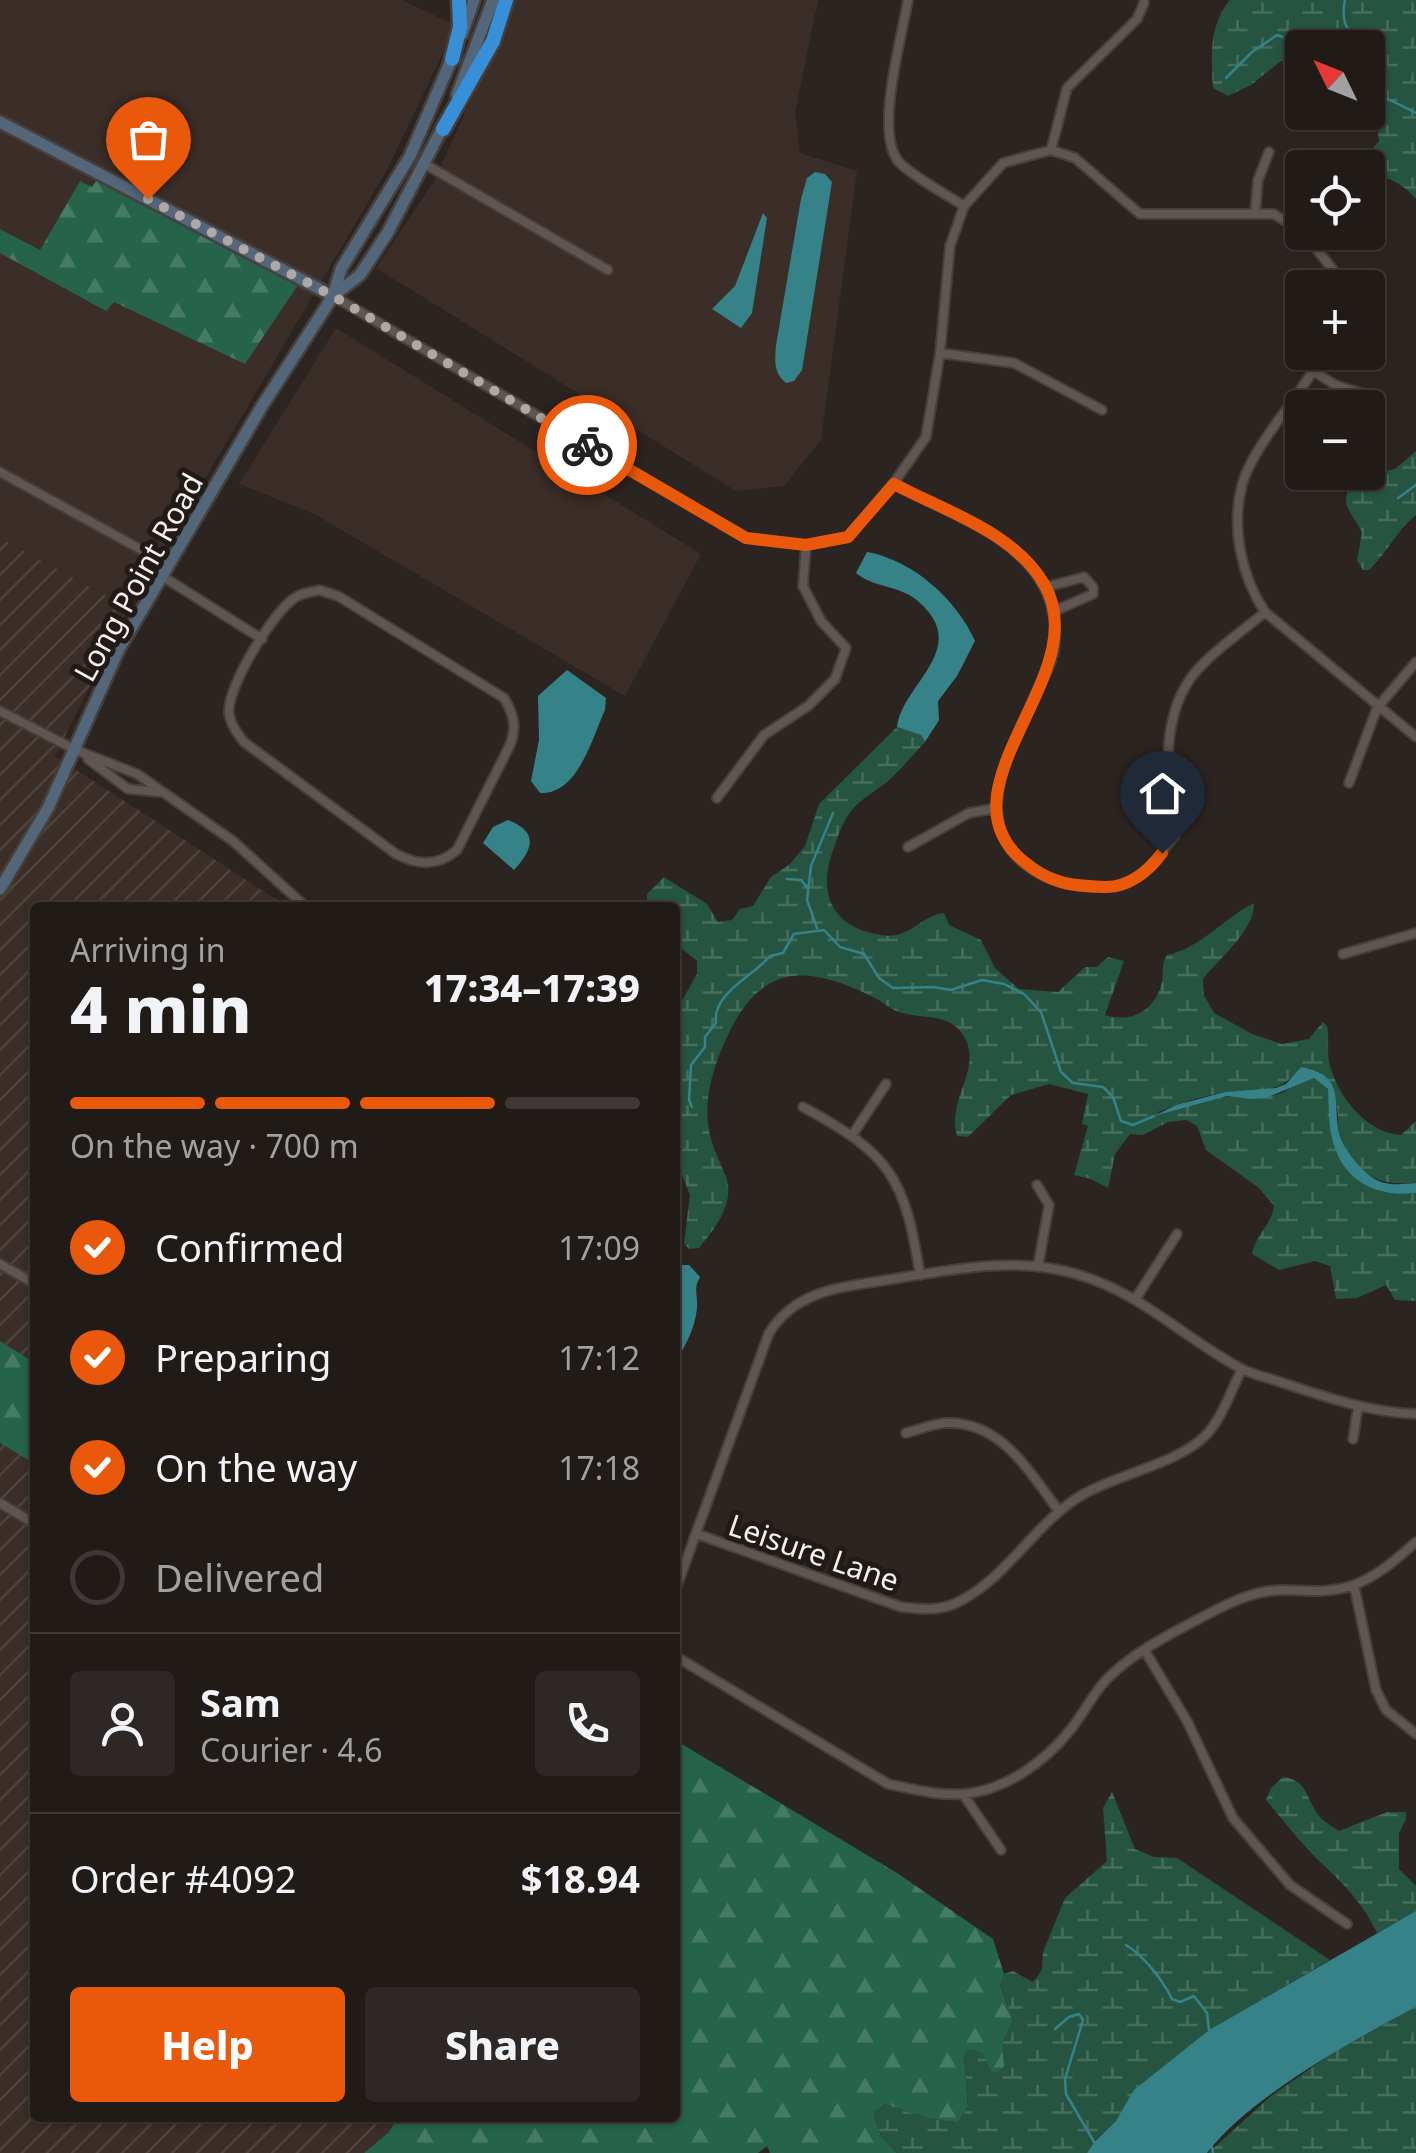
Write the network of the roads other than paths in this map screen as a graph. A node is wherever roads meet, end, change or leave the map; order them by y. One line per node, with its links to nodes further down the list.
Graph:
1 (460, 0): 7 (highway)
2 (474, 0): 7 (main road, Long Point Road)
3 (493, 0): 9 (main road, Long Point Road)
4 (506, 0): 9 (highway)
5 (908, 0): 14 (street)
6 (1144, 3): 10 (street)
7 (452, 59): 12 (main road, Long Point Road)
8 (0, 122): 20 (main road)
9 (443, 129): 13 (main road, Long Point Road)
10 (1051, 150): 14 (street); 15 (street)
11 (1270, 152): 15 (street)
12 (410, 156): 13 (street); 20 (main road, Long Point Road)
13 (425, 164): 18 (street); 20 (main road, Long Point Road)
14 (964, 206): 21 (street)
15 (1255, 214): 16 (street)
16 (1285, 221)
17 (1318, 250): 19 (street)
18 (608, 270)
19 (1334, 270)
20 (333, 296): 27 (street); 28 (main road, Long Point Road)
21 (940, 352): 24 (street); 26 (street)
22 (1314, 371): 23 (street); 31 (street)
23 (1351, 390)
24 (1102, 410)
25 (0, 472): 28 (street)
26 (894, 484): 27 (street); 29 (street)
27 (806, 545): 40 (street)
28 (165, 570): 32 (street); 37 (main road, Long Point Road)
29 (1046, 587): 30 (street); 30 (street)
30 (1052, 612): 41 (street)
31 (1264, 612): 34 (street); 41 (street)
32 (262, 639): 32 (street)
33 (1416, 662): 34 (street)
34 (1378, 708): 36 (street); 38 (street)
35 (0, 710): 37 (street)
36 (1416, 737)
37 (76, 750): 39 (street); 39 (street); 43 (main road, Long Point Road)
38 (1349, 783)
39 (160, 792): 44 (street)
40 (717, 798)
41 (997, 808): 42 (street)
42 (908, 847)
43 (0, 889)
44 (301, 902)
45 (1416, 933): 46 (street)
46 (1343, 954)
47 (886, 1084): 49 (street)
48 (803, 1107): 49 (street)
49 (853, 1134): 54 (street)
50 (1038, 1185): 53 (street)
51 (1177, 1234): 56 (street)
52 (0, 1264): 55 (street)
53 (1038, 1266): 54 (street); 56 (street)
54 (920, 1274): 65 (street)
55 (30, 1281)
56 (1136, 1298): 57 (street)
57 (1242, 1368): 58 (street); 63 (street, Leisure Lane)
58 (1358, 1407): 59 (street); 61 (street)
59 (1416, 1414)
60 (906, 1434): 63 (street)
61 (1353, 1439)
62 (0, 1503): 64 (street)
63 (1059, 1512): 65 (street, Leisure Lane)
64 (30, 1521)
65 (697, 1534): 67 (street)
66 (1416, 1542): 68 (street)
67 (680, 1578)
68 (1354, 1585): 69 (street); 71 (street)
69 (1145, 1651): 72 (street); 74 (street)
70 (680, 1659): 72 (street)
71 (1416, 1734)
72 (964, 1794): 73 (street)
73 (1001, 1850)
74 (1347, 1924)

